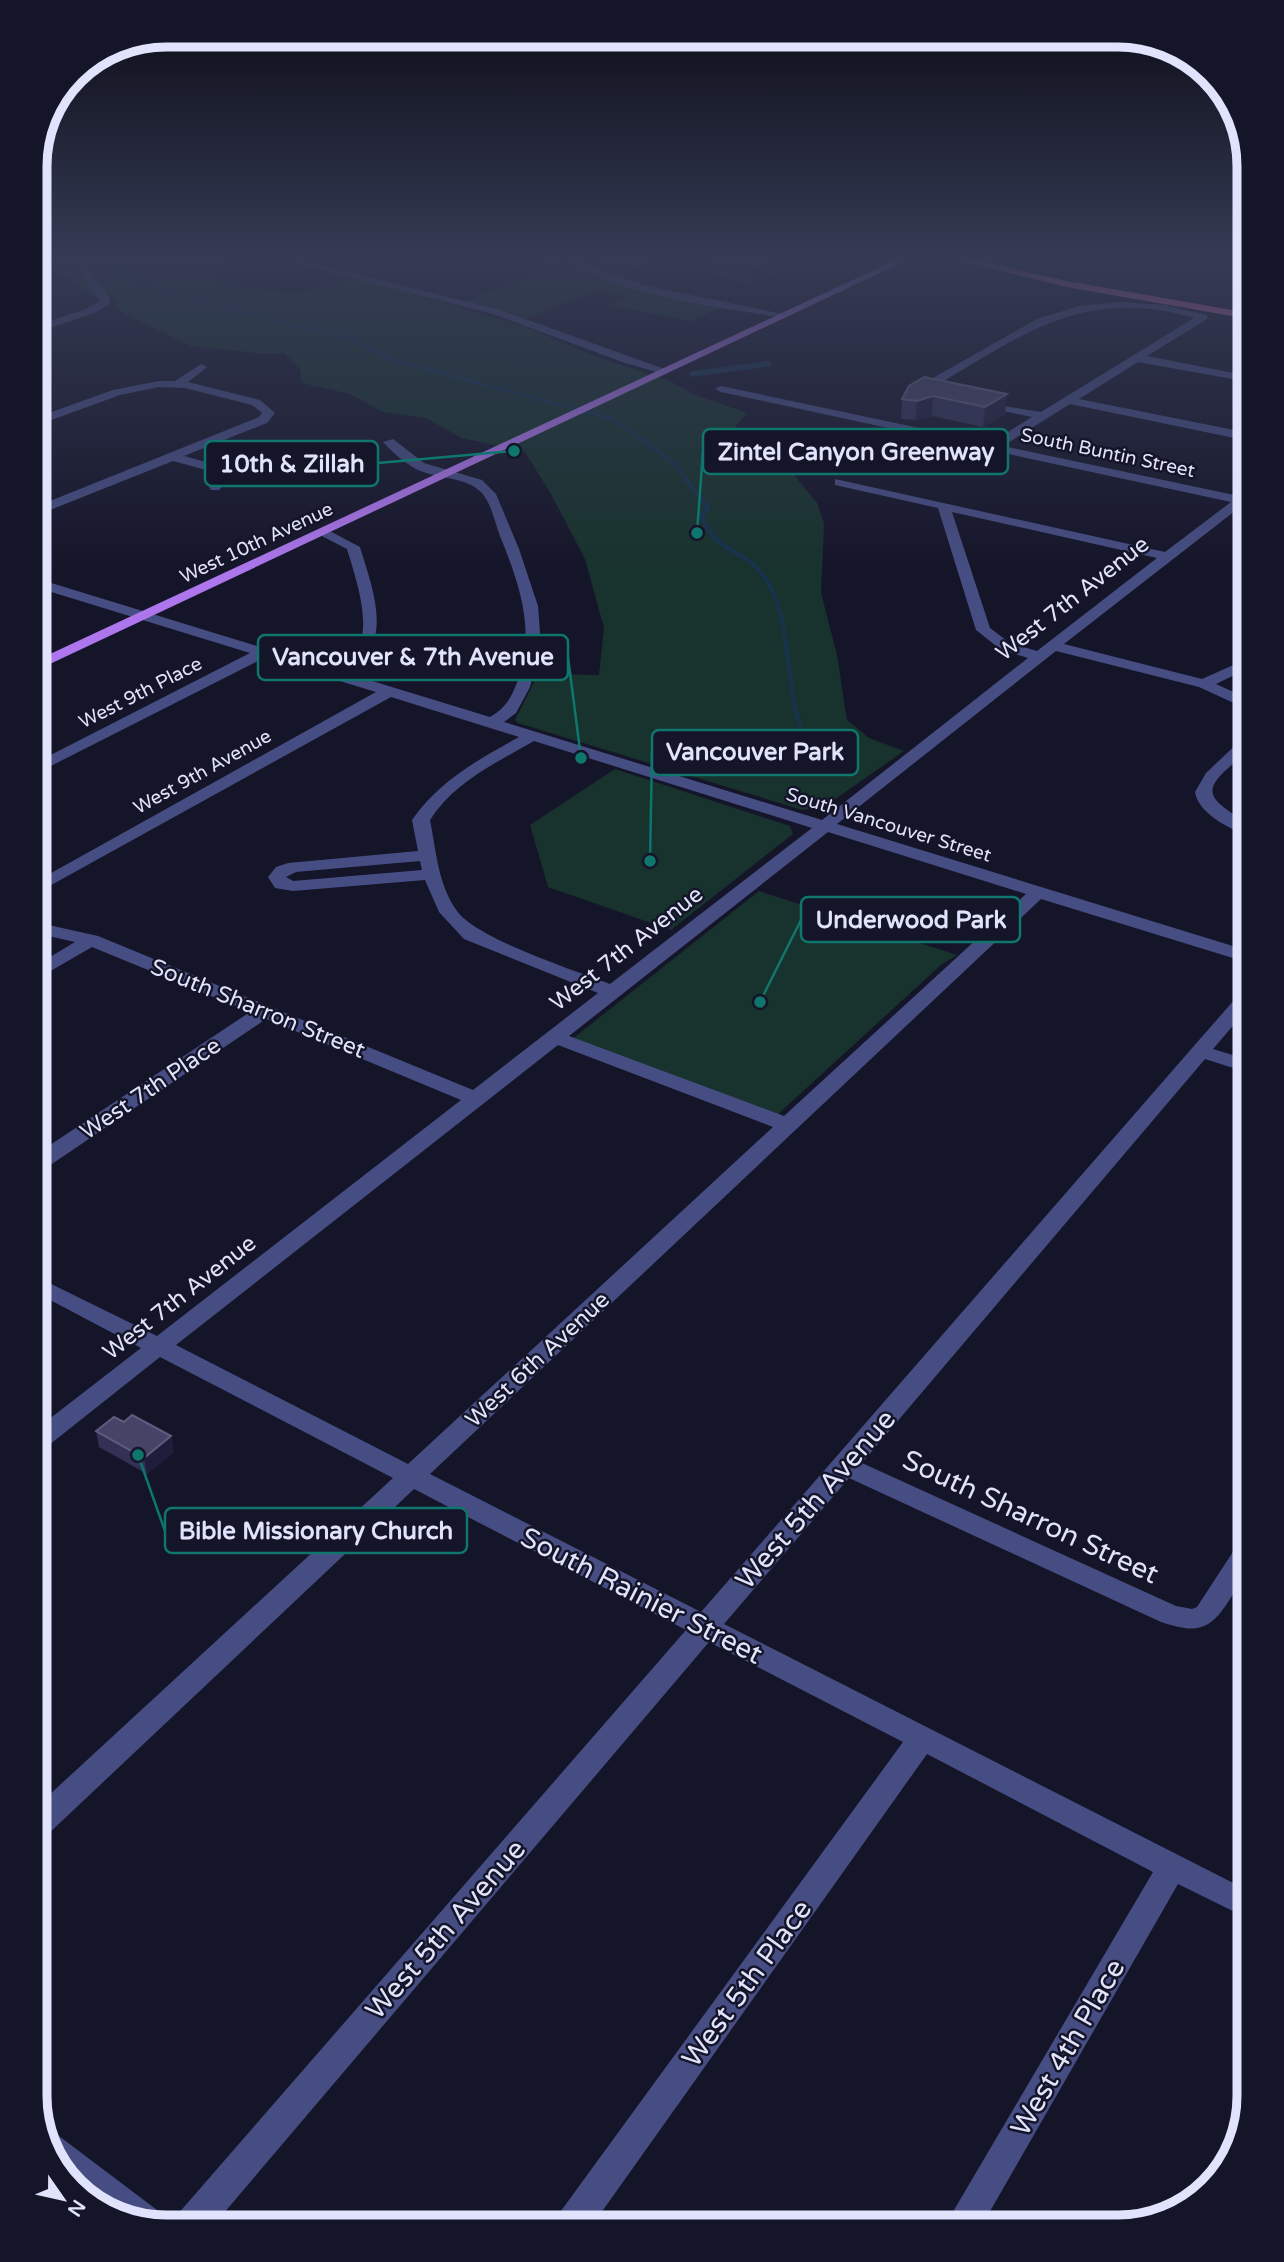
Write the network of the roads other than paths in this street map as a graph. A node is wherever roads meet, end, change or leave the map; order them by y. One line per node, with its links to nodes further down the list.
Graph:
1 (629, 362): 7 (street)
2 (684, 362): 7 (main road, West 10th Avenue)
3 (971, 362): 11 (street)
4 (1131, 362): 12 (street)
5 (1156, 362): 8 (street)
6 (201, 367): 9 (street)
7 (664, 371): 22 (main road, West 10th Avenue)
8 (1237, 377)
9 (177, 385): 14 (street); 21 (street)
10 (721, 389): 20 (street, South Buntin Street)
11 (944, 396)
12 (1068, 400): 15 (street); 18 (street)
13 (969, 401): 15 (street)
14 (51, 416): 16 (street); 17 (street)
15 (1043, 416): 20 (street)
16 (48, 417)
17 (71, 421)
18 (1237, 435)
19 (389, 442): 22 (street)
20 (992, 447): 25 (street, South Buntin Street)
21 (173, 457): 24 (street); 28 (street)
22 (445, 474): 29 (main road, West 10th Avenue); 42 (street)
23 (839, 482): 27 (street)
24 (215, 487)
25 (1237, 495)
26 (1237, 503): 30 (street, West 7th Avenue)
27 (944, 506): 30 (street); 35 (street)
28 (48, 507)
29 (321, 532): 32 (main road, West 10th Avenue); 38 (street)
30 (1169, 557): 33 (street, West 7th Avenue)
31 (48, 586): 32 (street, South Vancouver Street)
32 (144, 616): 34 (street, South Vancouver Street); 36 (main road, West 10th Avenue)
33 (1054, 646): 35 (street, West 7th Avenue); 39 (street)
34 (264, 652): 38 (street, South Vancouver Street); 45 (street, West 9th Place)
35 (1041, 657): 47 (street, West 7th Avenue)
36 (48, 661)
37 (1237, 669): 39 (street)
38 (335, 674): 40 (street, South Vancouver Street)
39 (1204, 684): 41 (street)
40 (390, 691): 42 (street, South Vancouver Street); 50 (street, West 9th Avenue)
41 (1237, 699)
42 (493, 722): 43 (street, South Vancouver Street)
43 (534, 735): 47 (street, South Vancouver Street); 48 (street)
44 (1237, 752): 46 (street)
45 (48, 763)
46 (1237, 822)
47 (825, 826): 51 (street, South Vancouver Street); 56 (street, West 7th Avenue)
48 (429, 855): 49 (street); 49 (street)
49 (432, 874): 56 (street)
50 (48, 882)
51 (1038, 892): 54 (street, South Vancouver Street); 63 (street, West 6th Avenue)
52 (48, 930): 53 (street, South Sharron Street)
53 (91, 940): 55 (street); 58 (street, South Sharron Street)
54 (1237, 953)
55 (48, 966)
56 (612, 992): 59 (street, West 7th Avenue)
57 (1237, 1009): 60 (street, West 5th Avenue)
58 (265, 1011): 62 (street, South Sharron Street); 64 (street, West 7th Place)
59 (555, 1037): 62 (street, West 7th Avenue); 63 (street)
60 (1200, 1051): 61 (street); 68 (street, West 5th Avenue)
61 (1237, 1064)
62 (477, 1098): 66 (street, West 7th Avenue)
63 (788, 1125): 69 (street, West 6th Avenue)
64 (47, 1157)
65 (47, 1291): 66 (street, South Rainier Street)
66 (158, 1347): 67 (street, West 7th Avenue); 69 (street, South Rainier Street)
67 (47, 1433)
68 (844, 1465): 70 (street, South Sharron Street); 71 (street, West 5th Avenue)
69 (411, 1476): 71 (street, South Rainier Street); 73 (street, West 6th Avenue)
70 (1237, 1567)
71 (705, 1627): 72 (street, South Rainier Street); 78 (street, West 5th Avenue)
72 (922, 1739): 74 (street, South Rainier Street); 79 (street, West 5th Place)
73 (47, 1816)
74 (1172, 1867): 75 (street, South Rainier Street); 80 (street, West 4th Place)
75 (1237, 1900)
76 (68, 2163): 77 (street)
77 (125, 2207)
78 (200, 2214)
79 (579, 2214)
80 (969, 2215)

